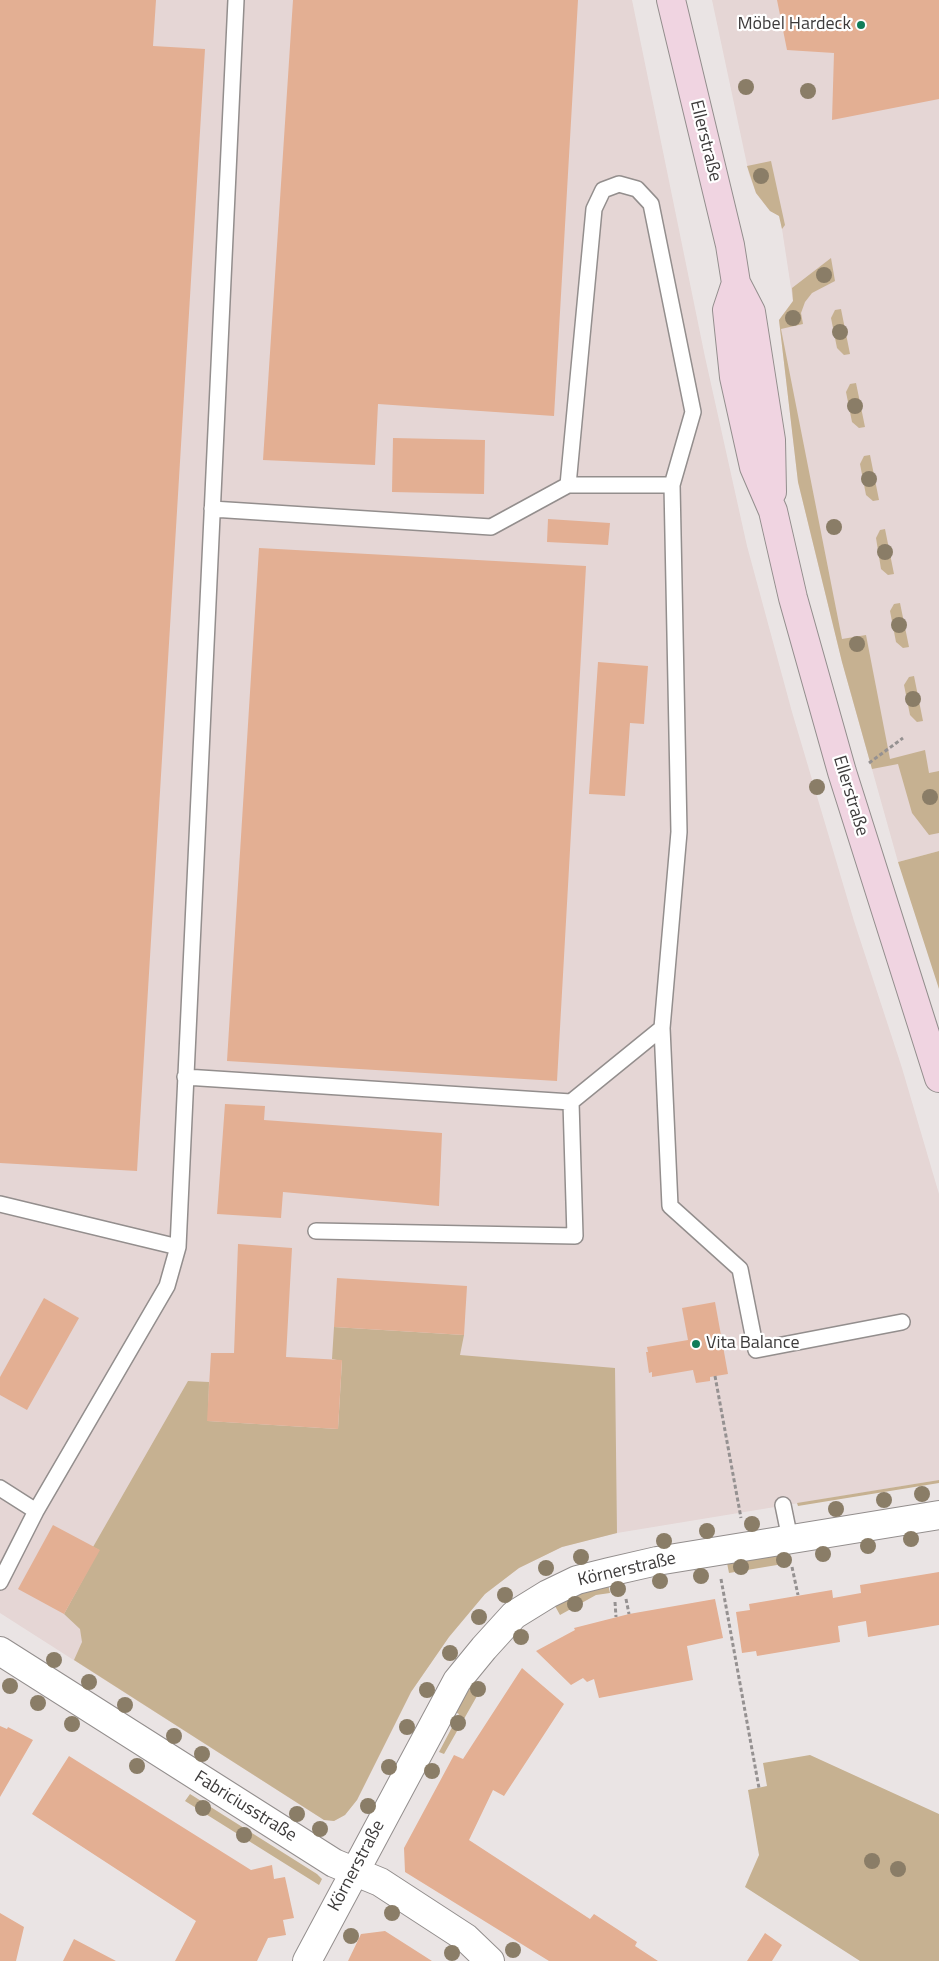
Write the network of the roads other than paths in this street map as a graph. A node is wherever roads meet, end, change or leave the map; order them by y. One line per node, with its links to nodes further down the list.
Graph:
1 (236, 0): 5 (lane)
2 (671, 0): 8 (main road, Ellerstraße)
3 (568, 485): 4 (lane); 4 (lane); 5 (lane)
4 (672, 486): 6 (lane)
5 (212, 509): 7 (lane)
6 (662, 1028): 9 (lane); 13 (lane)
7 (185, 1077): 9 (lane); 12 (lane)
8 (939, 1078)
9 (571, 1102): 11 (lane)
10 (0, 1204): 12 (lane)
11 (316, 1231)
12 (178, 1247): 16 (lane)
13 (902, 1322)
14 (0, 1488): 16 (lane)
15 (783, 1506): 18 (lane)
16 (36, 1511): 19 (lane)
17 (939, 1515): 18 (street, Körnerstraße)
18 (790, 1539): 21 (street, Körnerstraße)
19 (0, 1582)
20 (0, 1651): 21 (street, Fabriciusstraße)
21 (354, 1872): 22 (street, Körnerstraße); 23 (street, Fabriciusstraße)
22 (307, 1961)
23 (490, 1961)

